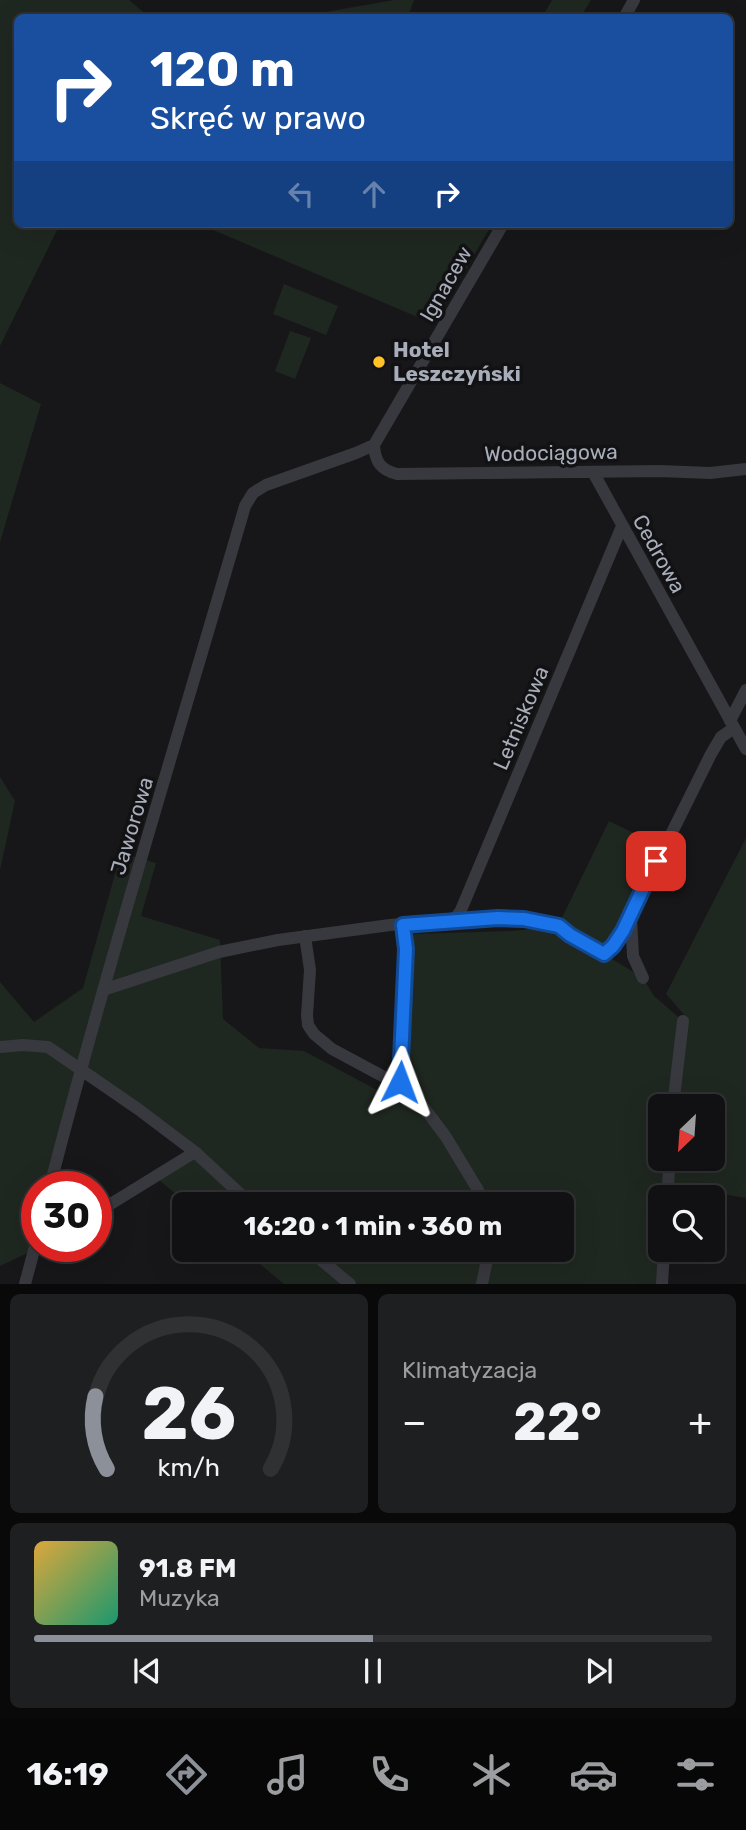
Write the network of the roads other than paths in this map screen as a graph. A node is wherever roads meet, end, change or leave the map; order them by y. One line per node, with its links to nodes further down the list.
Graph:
1 (501, 228): 2 (street, Ignacew)
2 (374, 445): 4 (street, Wodociągowa); 14 (street, Jaworowa)
3 (746, 469): 4 (street, Wodociągowa)
4 (593, 472): 5 (street, Cedrowa)
5 (622, 526): 7 (street, Cedrowa); 10 (street, Letniskowa)
6 (746, 690): 7 (street)
7 (732, 725): 8 (street, Cedrowa); 9 (street)
8 (746, 749)
9 (632, 911): 10 (street); 13 (street)
10 (451, 920): 11 (street)
11 (403, 925): 12 (street); 18 (street)
12 (305, 936): 14 (street); 18 (street)
13 (643, 978)
14 (103, 990): 17 (street, Jaworowa)
15 (683, 1021): 19 (street)
16 (0, 1047): 17 (street)
17 (81, 1069): 20 (street); 21 (street, Jaworowa)
18 (400, 1082): 23 (street)
19 (674, 1094)
20 (195, 1152): 22 (street); 24 (street)
21 (54, 1171)
22 (238, 1192)
23 (479, 1192)
24 (112, 1203)
25 (32, 1262): 29 (street)
26 (323, 1262): 30 (street)
27 (487, 1262): 31 (street)
28 (663, 1262): 32 (street)
29 (25, 1284)
30 (350, 1284)
31 (482, 1284)
32 (662, 1284)

